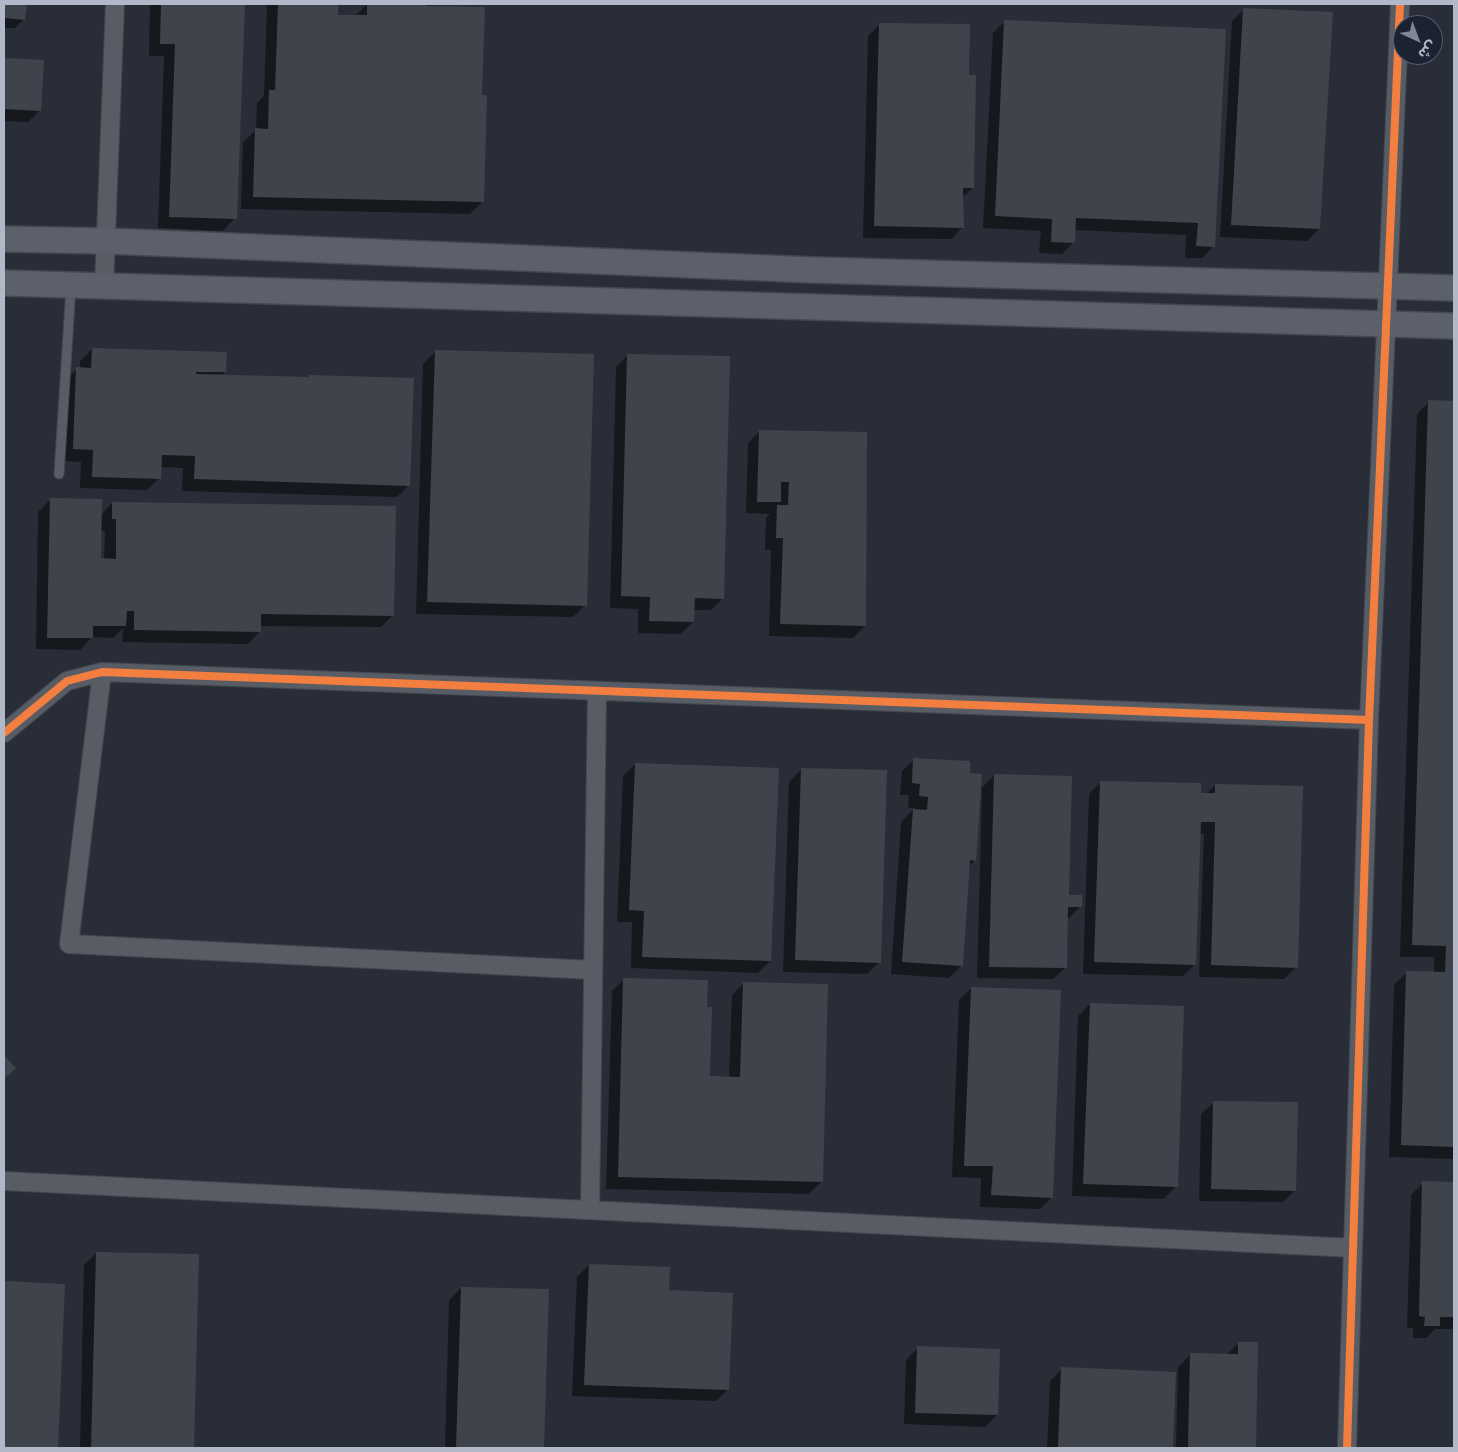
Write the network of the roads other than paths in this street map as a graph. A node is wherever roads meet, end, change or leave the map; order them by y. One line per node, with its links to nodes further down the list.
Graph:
1 (114, 4): 4 (street)
2 (1400, 4): 8 (street)
3 (4, 239): 4 (main road)
4 (106, 241): 7 (street); 8 (main road)
5 (4, 283): 6 (main road)
6 (71, 286): 7 (main road); 12 (lane)
7 (104, 286): 10 (main road)
8 (1388, 286): 9 (main road); 10 (street)
9 (1454, 288)
10 (1387, 324): 11 (main road); 15 (street)
11 (1454, 326)
12 (59, 474)
13 (102, 672): 14 (street); 16 (street); 17 (street)
14 (597, 691): 15 (street); 17 (street)
15 (1369, 720): 20 (street)
16 (4, 733)
17 (593, 970): 19 (street)
18 (4, 1182): 19 (street)
19 (590, 1210): 20 (street)
20 (1353, 1248): 21 (street)
21 (1347, 1448)

